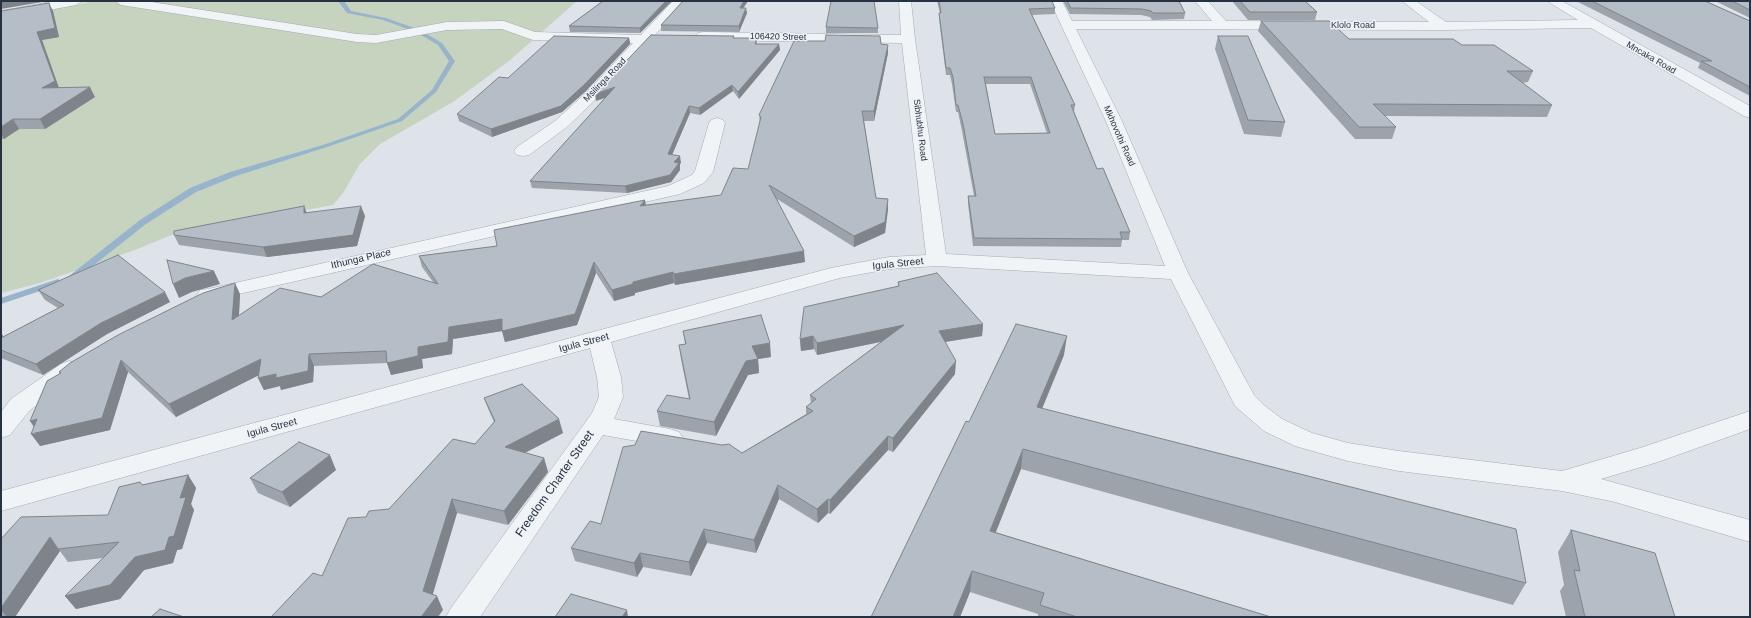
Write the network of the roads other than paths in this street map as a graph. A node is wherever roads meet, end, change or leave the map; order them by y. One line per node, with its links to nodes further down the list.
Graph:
1 (76, 1): 9 (street)
2 (121, 1): 16 (street)
3 (680, 1): 16 (street, Msilinga Road)
4 (905, 1): 17 (street, Sibhubhu Road)
5 (1056, 1): 11 (street, Mkhovothi Road)
6 (1201, 1): 12 (street)
7 (1408, 1): 13 (street)
8 (1553, 1): 10 (street, Mncaka Road)
9 (1, 15)
10 (1592, 24): 13 (street, Klolo Road); 18 (street, Mncaka Road)
11 (1067, 25): 12 (street, Klolo Road); 22 (street, Mkhovothi Road)
12 (1222, 25): 13 (street, Klolo Road)
13 (1443, 26)
14 (663, 36): 16 (street)
15 (687, 36): 17 (street, 106420 Street)
16 (646, 38): 20 (street, Msilinga Road)
17 (908, 39): 21 (street, Sibhubhu Road)
18 (1750, 113)
19 (717, 123): 23 (street, Ithunga Place)
20 (523, 151)
21 (937, 260): 22 (street, Igula Street); 24 (street, Igula Street)
22 (1178, 273): 30 (street, Mkhovothi Road)
23 (188, 303)
24 (599, 339): 27 (street, Freedom Charter Street); 31 (street, Igula Street)
25 (82, 361): 28 (street)
26 (1750, 420): 30 (street)
27 (596, 425): 29 (street); 33 (street, Freedom Charter Street)
28 (1, 428)
29 (694, 443)
30 (1562, 481): 32 (street, Mkhovothi Road)
31 (1, 502)
32 (1750, 531)
33 (462, 617)

